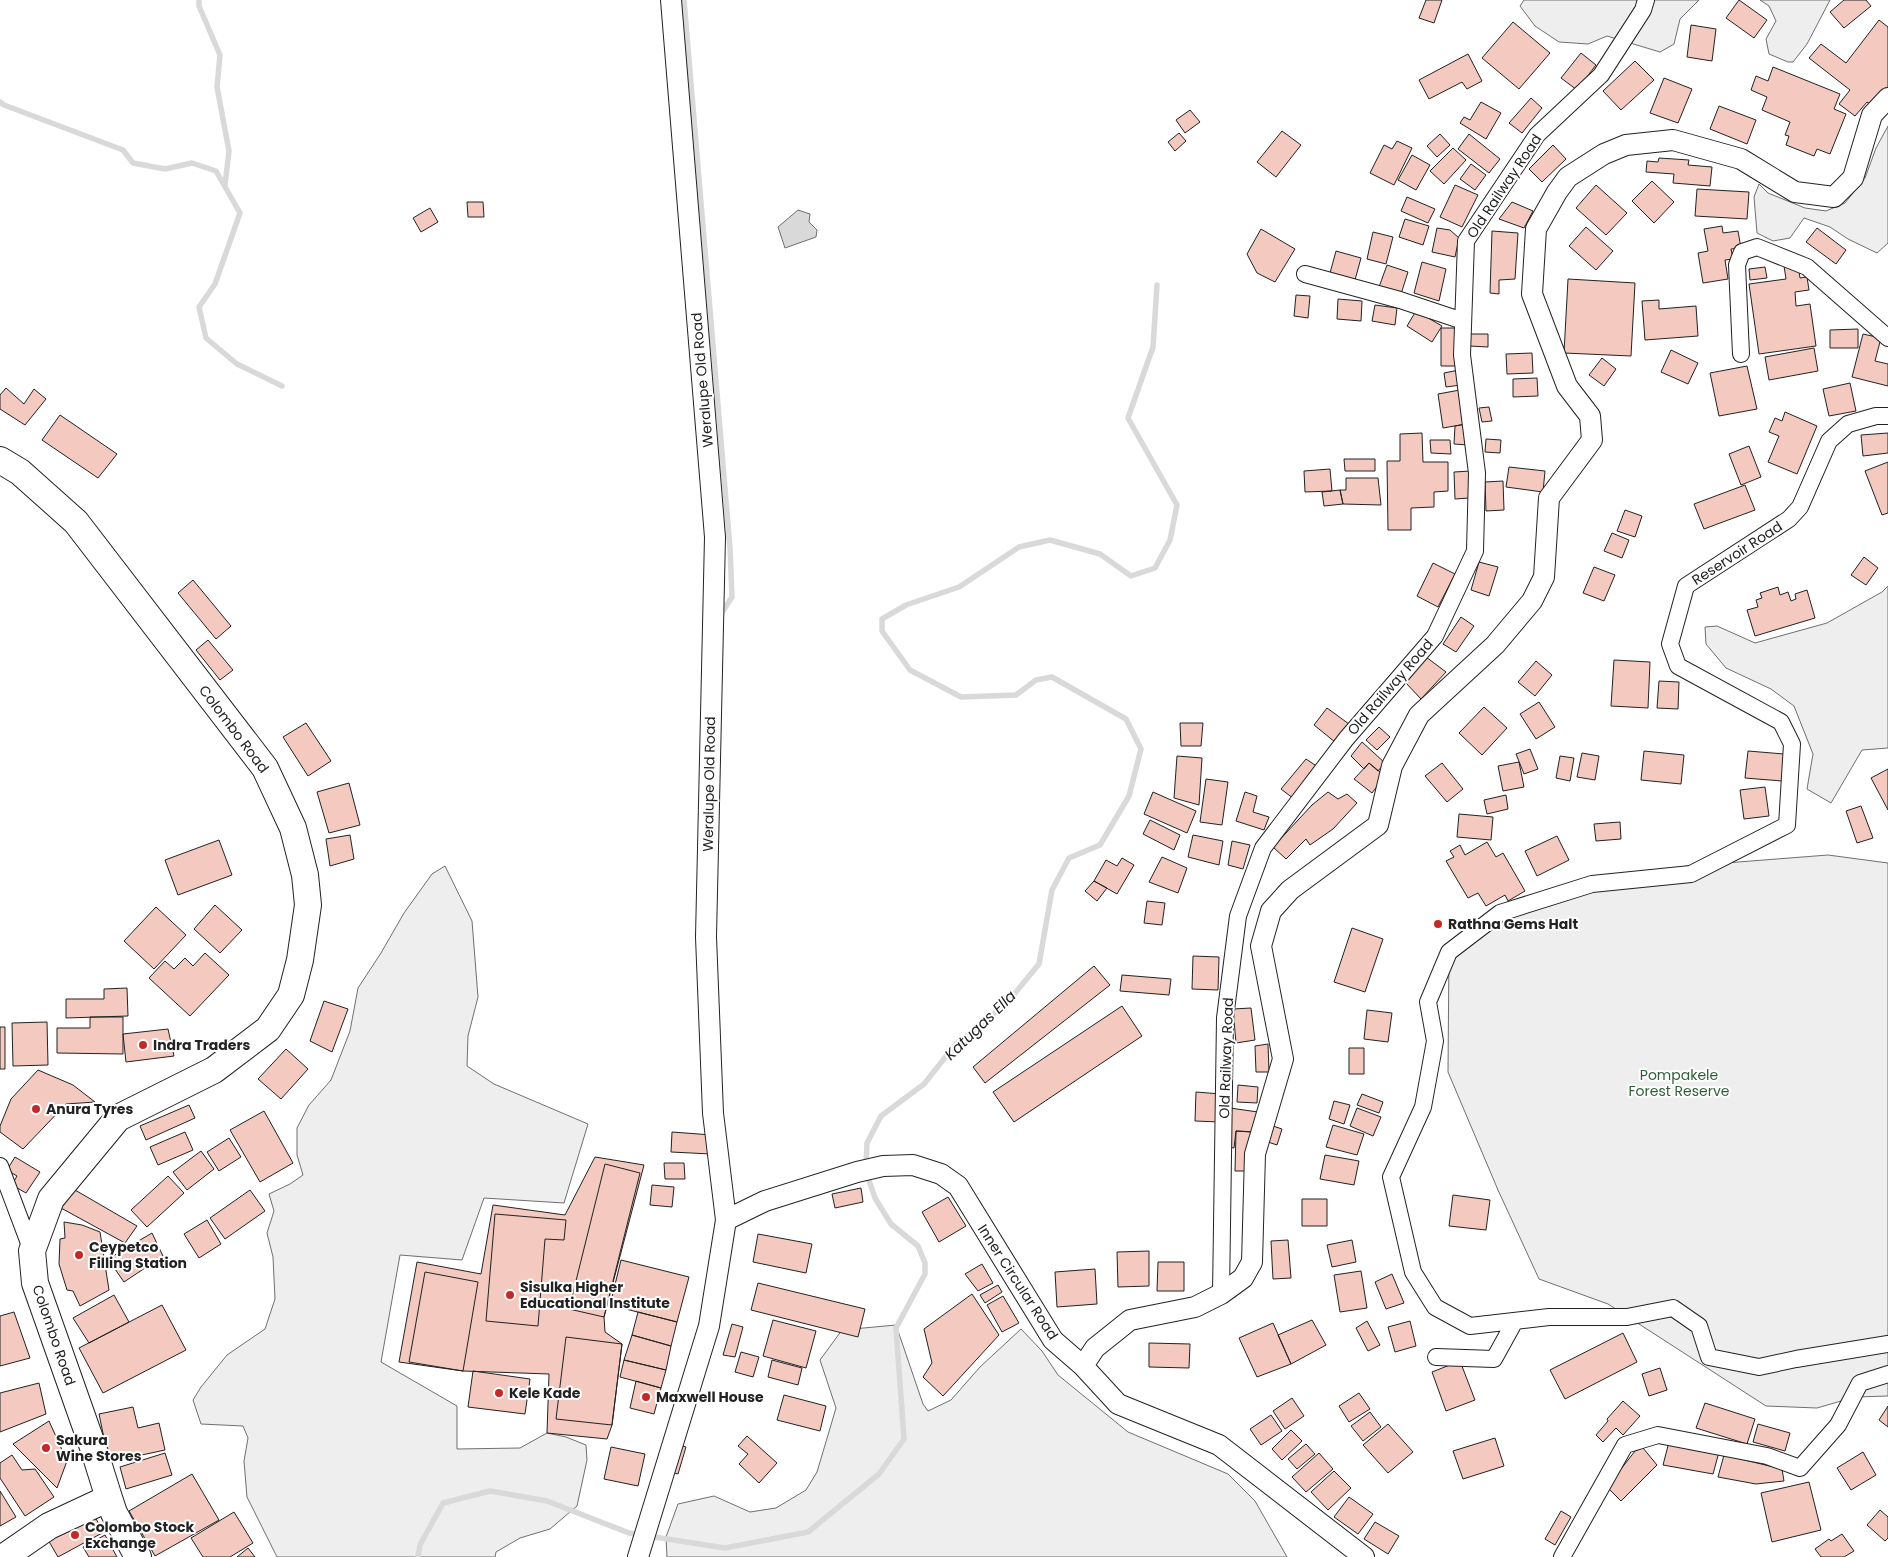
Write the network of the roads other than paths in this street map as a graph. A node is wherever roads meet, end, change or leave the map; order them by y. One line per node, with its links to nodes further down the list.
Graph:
1 (672, 0): 11 (street, Weralupe Old Road)
2 (1646, 0): 5 (street, Old Railway Road)
3 (1888, 98): 13 (street)
4 (1305, 274): 5 (street)
5 (1463, 321): 13 (street, Old Railway Road)
6 (1888, 338): 7 (street)
7 (1741, 354)
8 (1888, 416): 14 (street, Reservoir Road)
9 (0, 460): 12 (highway, Colombo Road)
10 (0, 1166): 12 (street)
11 (726, 1220): 17 (street, Inner Circular Road); 20 (street, Weralupe Old Road)
12 (32, 1251): 19 (highway, Colombo Road)
13 (1221, 1294): 17 (street)
14 (1515, 1321): 15 (street); 16 (street)
15 (1888, 1344)
16 (1436, 1357)
17 (1083, 1366): 23 (street, Inner Circular Road)
18 (1888, 1374): 24 (street)
19 (108, 1498): 21 (highway); 22 (highway, Colombo Road)
20 (639, 1552)
21 (4, 1557)
22 (138, 1557)
23 (1364, 1557)
24 (1562, 1557)

